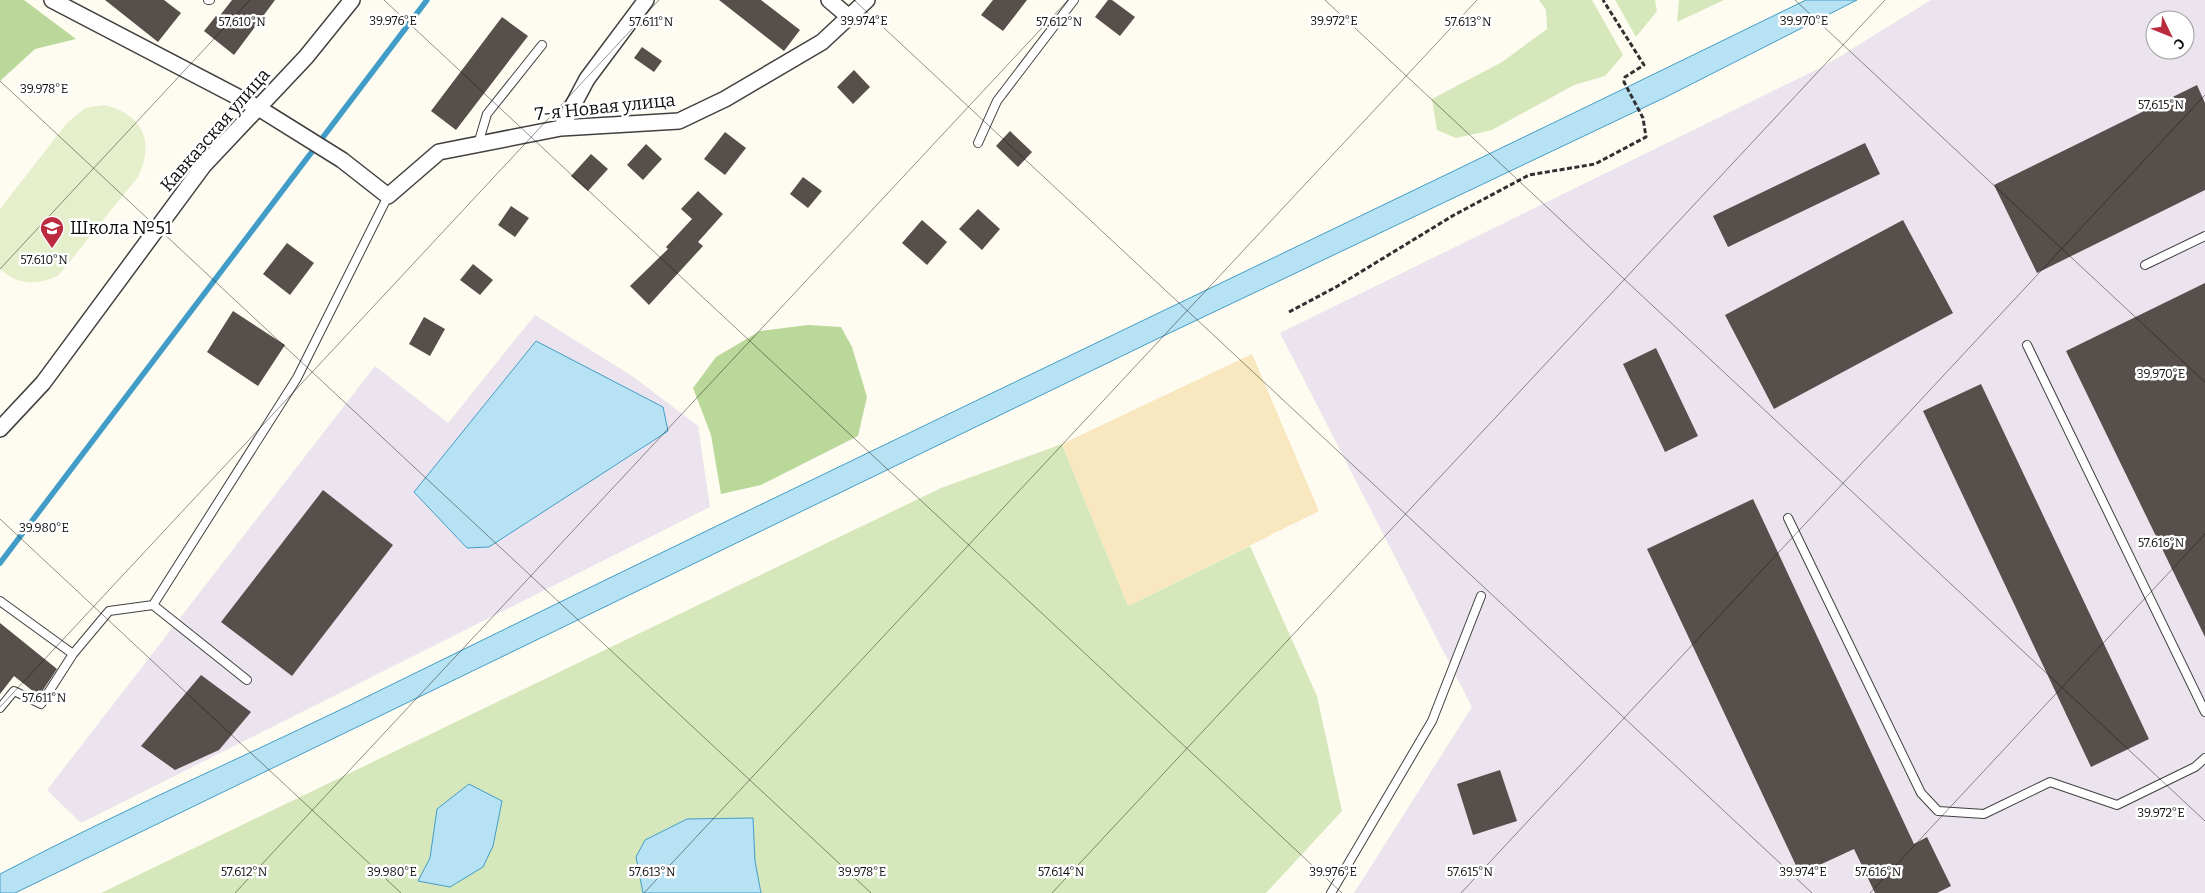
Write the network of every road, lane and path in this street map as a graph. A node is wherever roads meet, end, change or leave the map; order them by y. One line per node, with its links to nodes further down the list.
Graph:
1 (52, 0): 10 (street)
2 (352, 0): 10 (street, Кавказская улица)
3 (646, 0): 11 (street)
4 (829, 0): 8 (street)
5 (867, 0): 8 (street, 7-я Новая улица)
6 (1074, 0): 12 (lane)
7 (1603, 0): 17 (path)
8 (849, 17): 11 (street, 7-я Новая улица)
9 (542, 46): 13 (lane)
10 (257, 107): 14 (street); 19 (street, Кавказская улица)
11 (561, 128): 13 (street, 7-я Новая улица)
12 (978, 143)
13 (478, 144): 14 (street, 7-я Новая улица)
14 (388, 196): 23 (lane)
15 (2205, 236): 16 (lane)
16 (2145, 265)
17 (1288, 312)
18 (2027, 345): 27 (lane)
19 (0, 429)
20 (1788, 518): 28 (lane)
21 (1481, 596): 29 (lane)
22 (0, 601): 24 (lane)
23 (153, 605): 24 (lane); 25 (lane)
24 (73, 654): 26 (lane)
25 (247, 680)
26 (0, 708)
27 (2205, 712)
28 (2205, 758)
29 (1331, 893)

